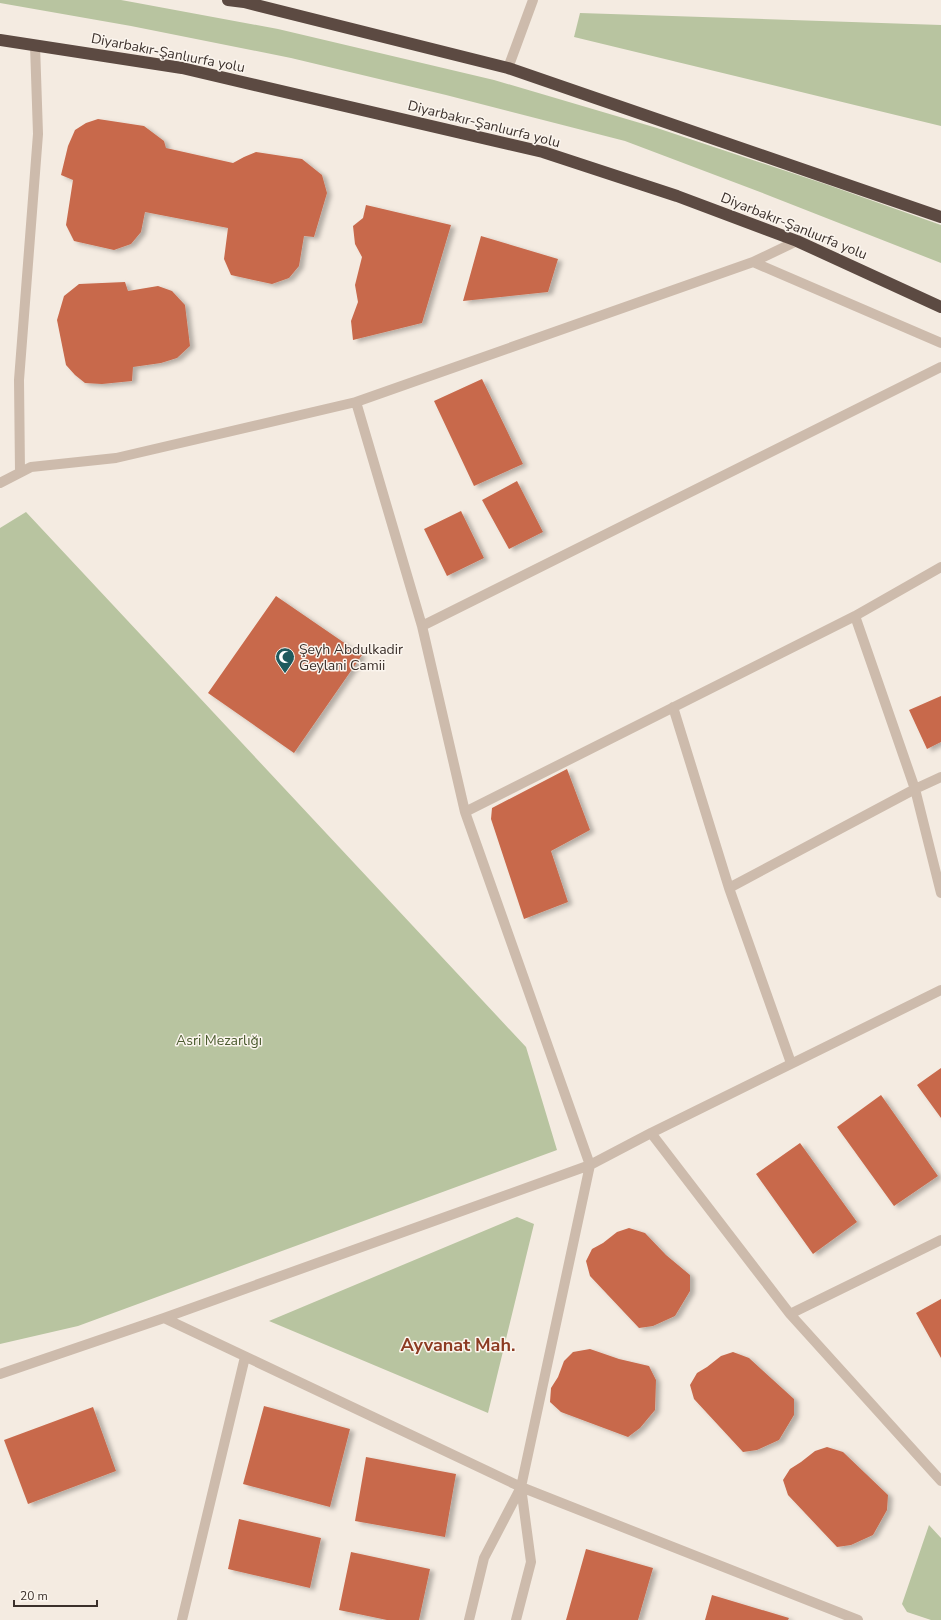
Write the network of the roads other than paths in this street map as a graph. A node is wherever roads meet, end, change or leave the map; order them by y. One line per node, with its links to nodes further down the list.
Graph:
1 (228, 0): 5 (highway)
2 (533, 0): 5 (street)
3 (0, 40): 4 (highway, Diyarbakır-Şanlıurfa yolu)
4 (35, 45): 7 (highway, Diyarbakır-Şanlıurfa yolu); 13 (street)
5 (508, 68): 6 (highway)
6 (941, 218)
7 (797, 241): 8 (street); 9 (highway, Diyarbakır-Şanlıurfa yolu)
8 (753, 262): 10 (street); 12 (street)
9 (941, 307)
10 (941, 344)
11 (941, 367): 17 (street)
12 (356, 402): 13 (street); 17 (street)
13 (20, 472): 14 (street)
14 (0, 482)
15 (941, 567): 16 (street)
16 (855, 616): 18 (street); 20 (street)
17 (422, 626): 21 (street)
18 (672, 708): 21 (street); 22 (street)
19 (941, 777): 20 (street)
20 (915, 789): 22 (street); 23 (street)
21 (465, 812): 27 (street)
22 (729, 888): 25 (street)
23 (941, 894)
24 (941, 990): 25 (street)
25 (791, 1063): 26 (street)
26 (651, 1133): 27 (street); 29 (street)
27 (590, 1166): 30 (street); 34 (street)
28 (941, 1240): 29 (street)
29 (790, 1314): 33 (street)
30 (164, 1318): 31 (street); 32 (street)
31 (245, 1357): 34 (street); 35 (street)
32 (0, 1374)
33 (941, 1480)
34 (521, 1487): 36 (street); 37 (street); 38 (street)
35 (182, 1620)
36 (469, 1620)
37 (516, 1620)
38 (858, 1620)

